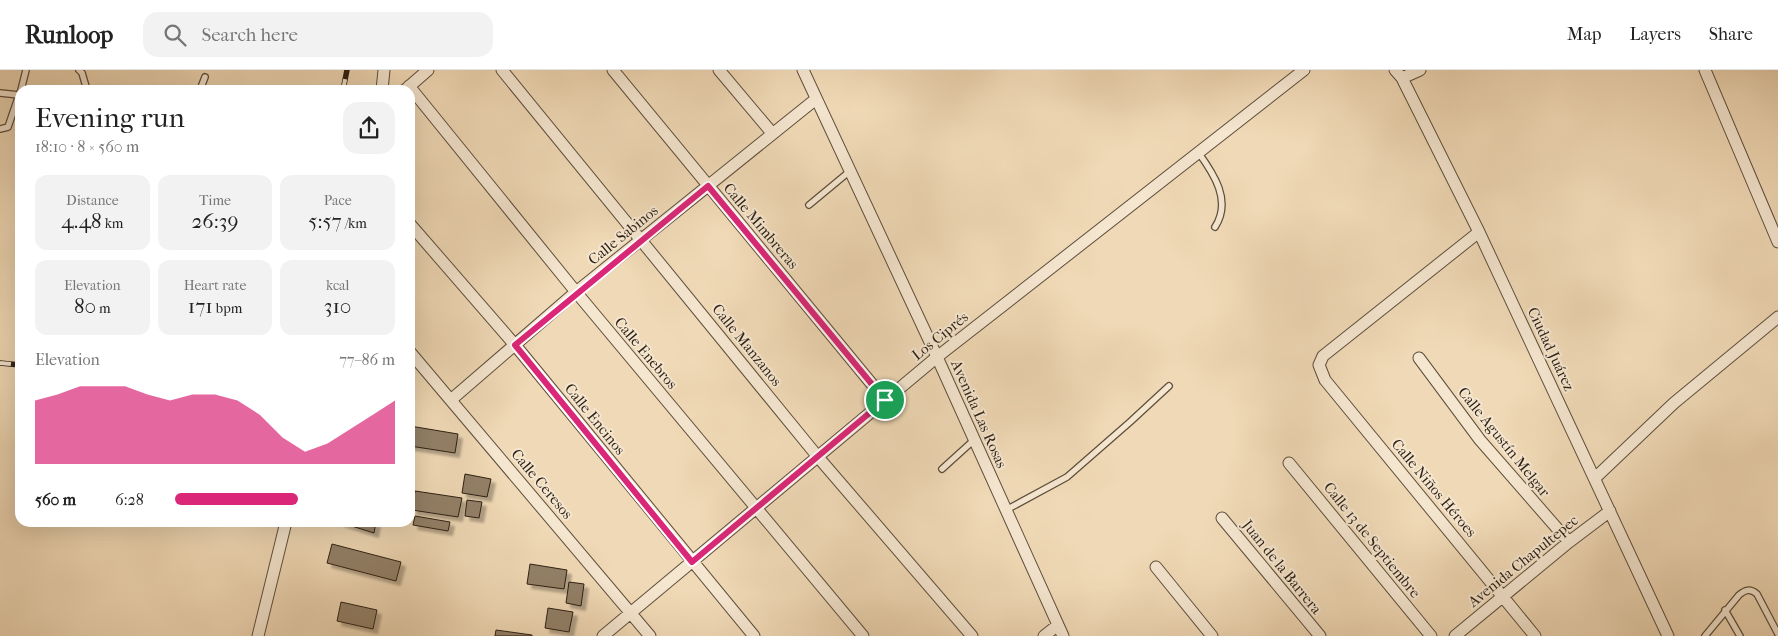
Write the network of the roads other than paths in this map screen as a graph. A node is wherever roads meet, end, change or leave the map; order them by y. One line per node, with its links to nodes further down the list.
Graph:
1 (26, 70): 14 (lane)
2 (79, 70): 15 (lane)
3 (384, 70): 17 (street)
4 (428, 70): 18 (street)
5 (502, 70): 33 (street, Calle Manzanos)
6 (613, 70): 28 (street, Calle Mimbreras)
7 (719, 70): 25 (street)
8 (803, 70): 22 (street, Avenida Las Rosas)
9 (1304, 70): 26 (street, Los Ciprés)
10 (1420, 70): 12 (street)
11 (1705, 70): 34 (street)
12 (1398, 74): 32 (street, Ciudad Juárez)
13 (205, 77): 16 (lane)
14 (22, 85)
15 (86, 85)
16 (202, 85)
17 (382, 85)
18 (410, 85)
19 (15, 92): 20 (lane)
20 (0, 93)
21 (415, 98): 35 (street, Calle Enebros)
22 (816, 99): 25 (street, Calle Sabinos); 27 (street, Avenida Las Rosas)
23 (15, 107): 24 (lane)
24 (0, 129)
25 (772, 133): 28 (street, Calle Sabinos)
26 (1198, 152): 30 (lane); 38 (street, Los Ciprés)
27 (850, 170): 29 (lane); 38 (street, Avenida Las Rosas)
28 (708, 186): 33 (street, Calle Sabinos); 43 (street, Calle Mimbreras)
29 (809, 205)
30 (1215, 227)
31 (415, 230): 37 (street, Calle Encinos)
32 (1479, 232): 48 (street, Ciudad Juárez); 57 (street, Calle Niños Héroes)
33 (642, 240): 35 (street, Calle Sabinos); 45 (street, Calle Manzanos)
34 (1778, 242)
35 (576, 292): 37 (street, Calle Sabinos); 49 (street, Calle Enebros)
36 (1778, 317): 48 (street)
37 (515, 345): 42 (street, Calle Sabinos); 55 (street, Calle Encinos)
38 (937, 357): 43 (street, Los Ciprés); 44 (street, Avenida Las Rosas)
39 (415, 358): 42 (street, Calle Ceresos)
40 (1419, 358): 54 (street, Calle Agustín Melgar)
41 (1169, 386): 50 (lane)
42 (452, 399): 59 (street, Calle Ceresos)
43 (885, 400): 45 (street, Los Ciprés)
44 (974, 440): 47 (lane); 50 (street, Avenida Las Rosas)
45 (818, 457): 49 (street, Los Ciprés); 68 (street, Calle Manzanos)
46 (1289, 464): 72 (street, Calle 13 de Septiembre)
47 (942, 469)
48 (1595, 478): 51 (street, Ciudad Juárez)
49 (756, 508): 55 (street, Los Ciprés); 67 (street, Calle Enebros)
50 (1006, 510): 61 (street, Avenida Las Rosas)
51 (1610, 511): 54 (street, Avenida Chapultepec); 75 (street, Ciudad Juárez)
52 (1222, 518): 71 (street, Juan de la Barrera)
53 (285, 527): 63 (street)
54 (1568, 542): 57 (street, Avenida Chapultepec)
55 (692, 562): 59 (street, Los Ciprés); 66 (street, Calle Encinos)
56 (1156, 567): 70 (street)
57 (1504, 596): 73 (street, Avenida Chapultepec); 74 (street, Calle Niños Héroes)
58 (1725, 610): 60 (lane); 62 (lane); 78 (lane)
59 (631, 613): 64 (street, Los Ciprés); 65 (street, Calle Ceresos)
60 (1710, 630): 76 (lane); 77 (lane)
61 (1060, 631): 69 (street)
62 (1778, 634)
63 (258, 636)
64 (604, 636)
65 (650, 636)
66 (754, 636)
67 (863, 636)
68 (972, 636)
69 (1044, 636)
70 (1212, 636)
71 (1320, 636)
72 (1431, 636)
73 (1454, 636)
74 (1535, 636)
75 (1668, 636)
76 (1705, 636)
77 (1713, 636)
78 (1740, 636)

